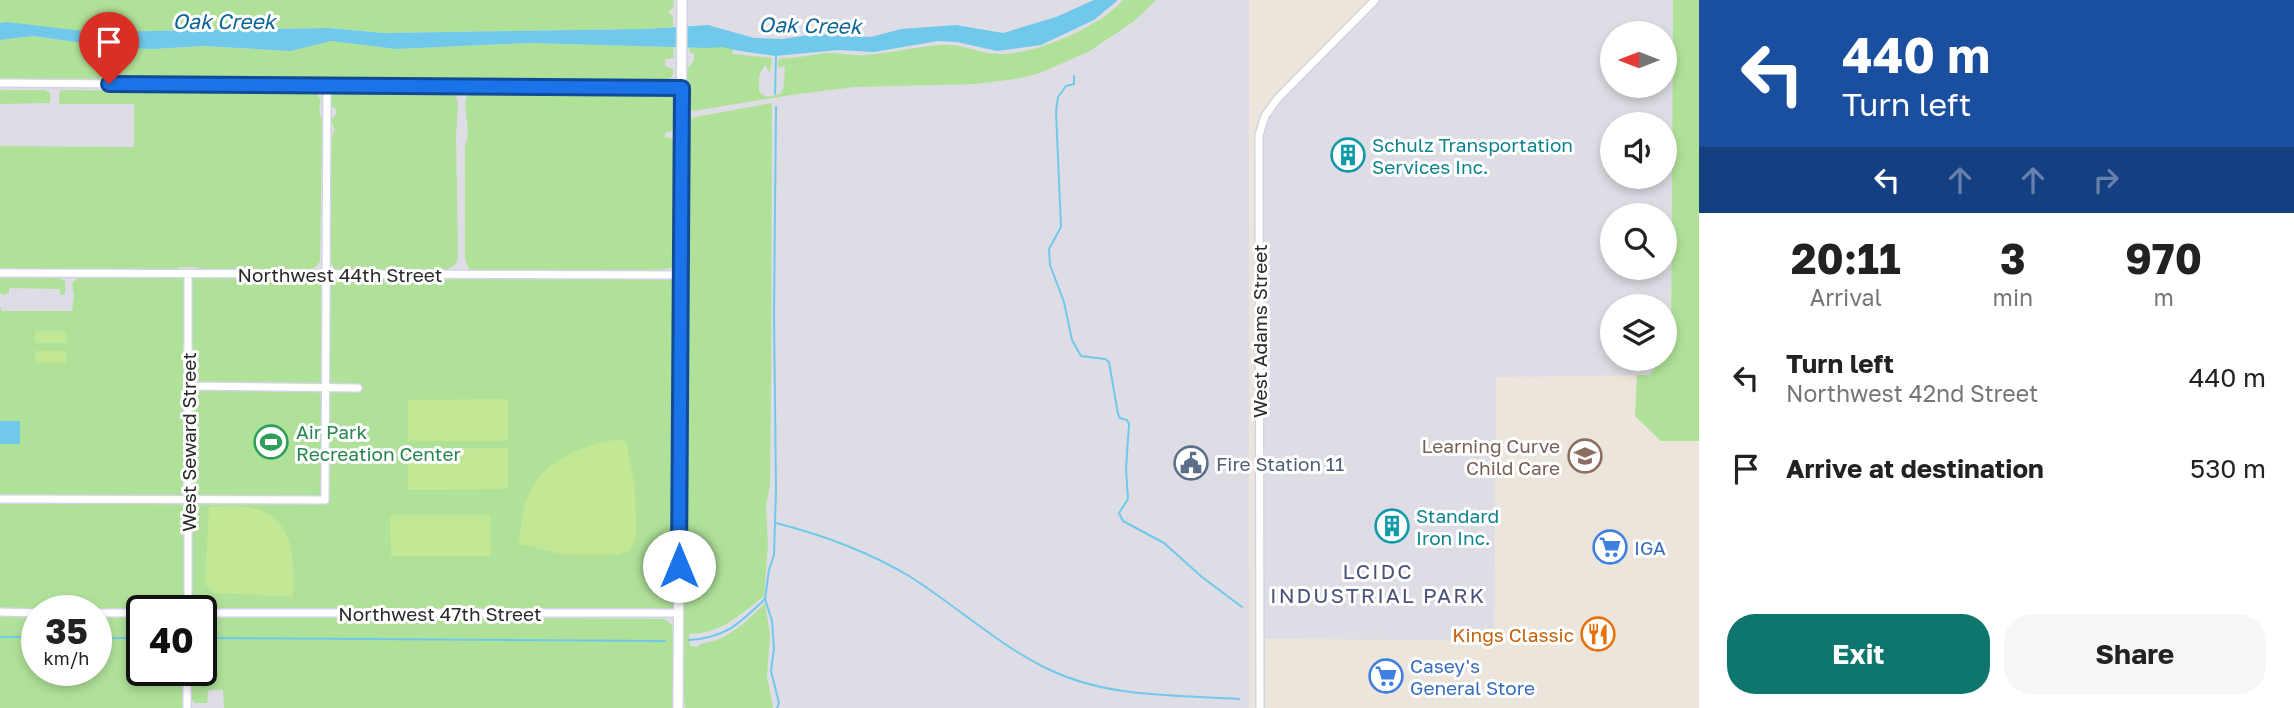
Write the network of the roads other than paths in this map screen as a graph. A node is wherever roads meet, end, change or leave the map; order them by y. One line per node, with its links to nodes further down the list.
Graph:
1 (1376, 0): 23 (street, West Adams Street)
2 (682, 3): 5 (street)
3 (0, 83): 4 (street)
4 (327, 87): 5 (street); 8 (street)
5 (682, 88): 9 (street)
6 (0, 273): 7 (street, Northwest 44th Street)
7 (188, 273): 8 (street, Northwest 44th Street); 10 (street, West Seward Street)
8 (326, 274): 9 (street, Northwest 44th Street); 11 (street)
9 (681, 275): 19 (street)
10 (188, 386): 11 (street); 14 (street, West Seward Street)
11 (326, 387): 12 (street); 14 (street)
12 (358, 388)
13 (0, 499): 14 (street)
14 (187, 499): 15 (street, West Seward Street)
15 (188, 595)
16 (0, 612): 17 (street)
17 (21, 612)
18 (217, 613): 19 (street, Northwest 47th Street)
19 (679, 613): 22 (street)
20 (187, 686): 21 (street)
21 (187, 708)
22 (678, 708)
23 (1260, 708)

